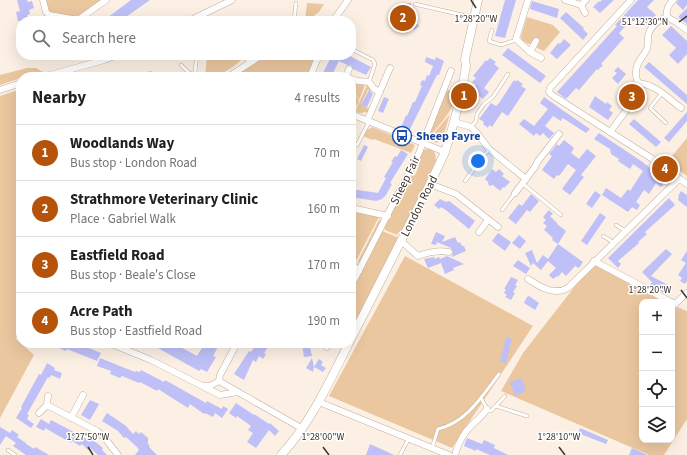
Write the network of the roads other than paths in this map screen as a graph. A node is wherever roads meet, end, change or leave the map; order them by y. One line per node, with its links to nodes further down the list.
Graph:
1 (43, 0): 16 (street)
2 (106, 0): 17 (street)
3 (232, 0): 18 (street)
4 (348, 0): 20 (street)
5 (478, 0): 22 (street, London Road)
6 (484, 0): 22 (street, London Road)
7 (528, 0): 25 (street)
8 (565, 0): 14 (street)
9 (586, 0): 14 (street)
10 (631, 0): 60 (street)
11 (673, 0): 21 (street)
12 (296, 3): 19 (lane)
13 (415, 4): 22 (lane)
14 (581, 5): 15 (street)
15 (585, 13)
16 (54, 16)
17 (85, 16)
18 (199, 16)
19 (295, 16)
20 (337, 16)
21 (667, 17): 24 (street); 49 (street)
22 (476, 19): 57 (street, London Road)
23 (492, 30): 25 (lane)
24 (687, 30)
25 (516, 40): 28 (street)
26 (536, 41): 28 (street)
27 (356, 52): 48 (lane)
28 (530, 52): 29 (street)
29 (541, 58)
30 (104, 60): 40 (street)
31 (197, 60): 42 (lane)
32 (247, 60): 35 (lane)
33 (253, 60): 35 (street)
34 (317, 60): 44 (street)
35 (248, 63): 43 (street)
36 (181, 65): 41 (lane)
37 (390, 68): 52 (street)
38 (348, 69): 45 (street)
39 (451, 71): 62 (street, Sheep Fair)
40 (73, 72)
41 (188, 72)
42 (196, 72)
43 (235, 72)
44 (312, 72)
45 (347, 72)
46 (508, 74): 59 (lane)
47 (356, 80): 48 (street)
48 (369, 82): 52 (street)
49 (639, 83): 53 (street); 60 (street)
50 (16, 85): 51 (street)
51 (0, 90)
52 (380, 92): 56 (street)
53 (662, 93): 54 (street); 58 (lane)
54 (681, 108)
55 (356, 116): 56 (street)
56 (368, 121): 62 (street); 63 (lane)
57 (454, 122): 59 (street); 65 (street, London Road)
58 (666, 123)
59 (471, 127): 64 (street)
60 (610, 132): 66 (street)
61 (559, 134): 68 (street)
62 (422, 143): 65 (street); 75 (street, Sheep Fair)
63 (356, 145)
64 (489, 149): 67 (lane); 68 (street)
65 (445, 152): 69 (street, London Road)
66 (679, 179): 70 (street); 79 (street)
67 (465, 181)
68 (524, 181): 71 (street); 74 (lane)
69 (430, 184): 76 (street); 82 (street, London Road)
70 (687, 184)
71 (515, 193): 73 (lane)
72 (356, 209): 75 (street, Sheep Fair)
73 (502, 210)
74 (561, 215)
75 (388, 216): 87 (street, Sheep Fair)
76 (488, 220): 78 (street); 80 (street)
77 (616, 225): 79 (lane)
78 (498, 227)
79 (625, 231): 83 (street)
80 (479, 232)
81 (603, 236): 83 (lane)
82 (401, 241): 84 (street); 93 (street, London Road)
83 (613, 242): 85 (street)
84 (449, 252)
85 (594, 261): 89 (street); 91 (street)
86 (356, 268): 87 (street)
87 (359, 271): 88 (street, Sheep Fair)
88 (356, 277)
89 (528, 279)
90 (687, 293): 92 (street)
91 (666, 299)
92 (675, 304)
93 (356, 330)
94 (121, 348): 99 (street)
95 (234, 348): 98 (street)
96 (346, 348): 105 (street)
97 (499, 374): 104 (lane)
98 (219, 381): 99 (street); 100 (street)
99 (203, 386): 100 (street)
100 (238, 392): 112 (street)
101 (83, 395): 111 (street)
102 (48, 396): 106 (street)
103 (505, 396): 107 (lane)
104 (481, 398): 108 (lane); 114 (lane)
105 (319, 402): 112 (street); 113 (street)
106 (47, 405): 109 (street); 111 (street)
107 (496, 406): 108 (lane); 110 (lane)
108 (487, 410): 121 (street)
109 (40, 413)
110 (527, 416)
111 (71, 418): 117 (street)
112 (303, 429): 118 (street)
113 (409, 438): 114 (street); 119 (lane)
114 (432, 448): 120 (street)
115 (8, 450): 116 (lane)
116 (15, 455)
117 (118, 455)
118 (281, 455)
119 (400, 455)
120 (449, 455)
121 (455, 455)

